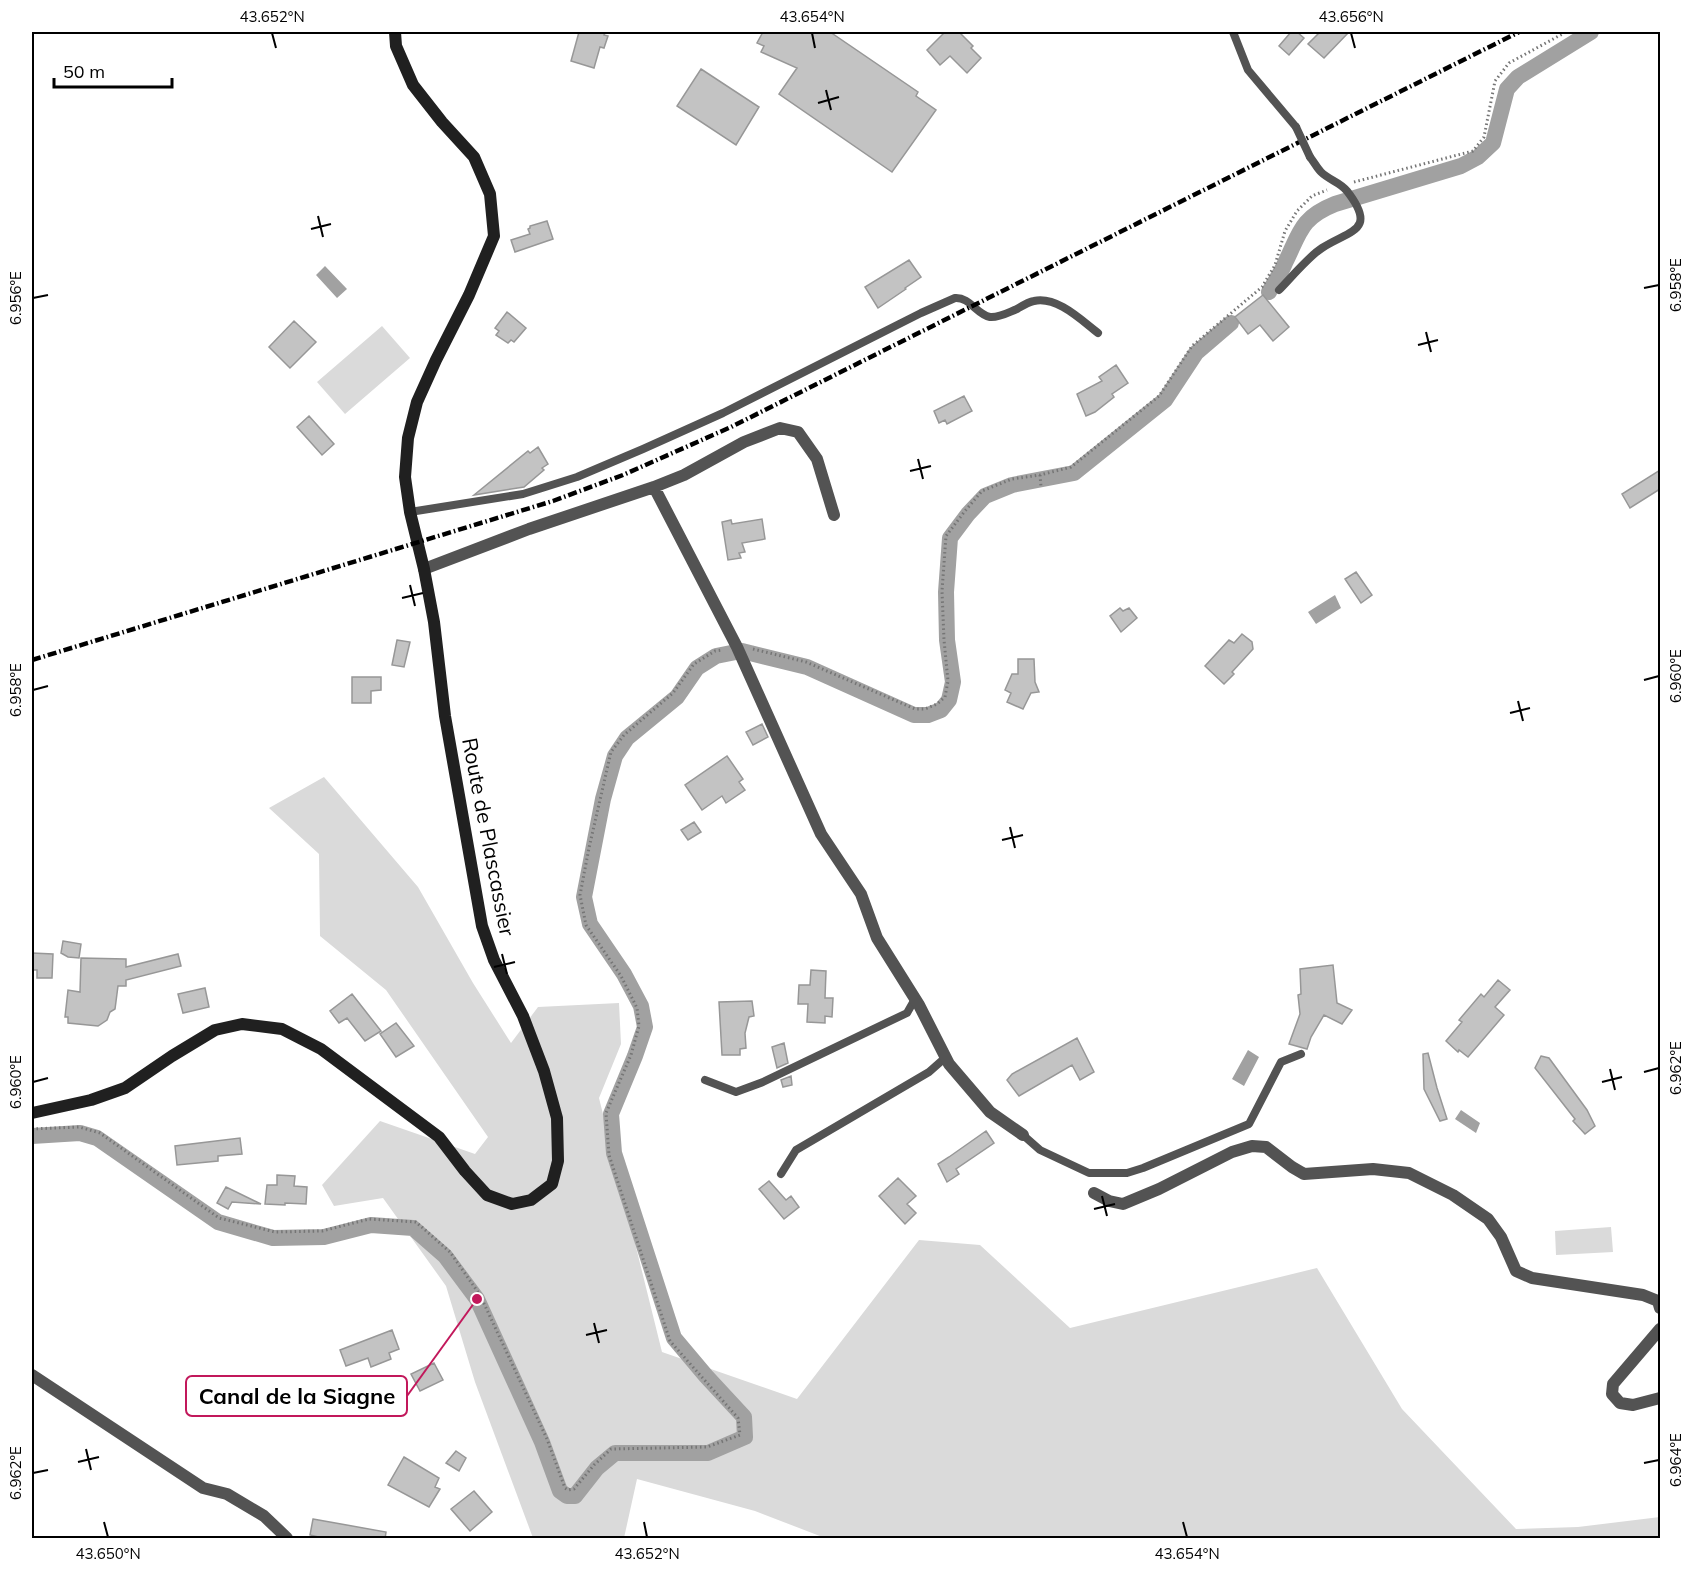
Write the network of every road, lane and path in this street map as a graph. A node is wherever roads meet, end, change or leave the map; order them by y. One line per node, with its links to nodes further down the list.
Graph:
1 (395, 32): 10 (street, Route de Plascassier)
2 (1233, 32): 4 (lane, bridge)
3 (1566, 32): 4 (path)
4 (1342, 185): 5 (lane); 7 (path)
5 (1279, 290)
6 (1098, 333): 10 (lane)
7 (1040, 475): 9 (path); 13 (path)
8 (654, 487): 11 (street); 12 (street); 13 (street)
9 (1041, 487)
10 (410, 512): 12 (street, Route de Plascassier)
11 (834, 515)
12 (424, 569): 18 (street, Route de Plascassier)
13 (737, 647): 14 (street); 19 (path)
14 (915, 999): 16 (street); 17 (lane)
15 (1301, 1054): 20 (lane)
16 (946, 1057): 20 (street); 21 (lane)
17 (705, 1080)
18 (33, 1111)
19 (32, 1129)
20 (1023, 1135)
21 (781, 1174)
22 (1094, 1193): 23 (street)
23 (1660, 1308)
24 (1660, 1329): 26 (street)
25 (32, 1375): 27 (street)
26 (1660, 1398)
27 (287, 1539)

